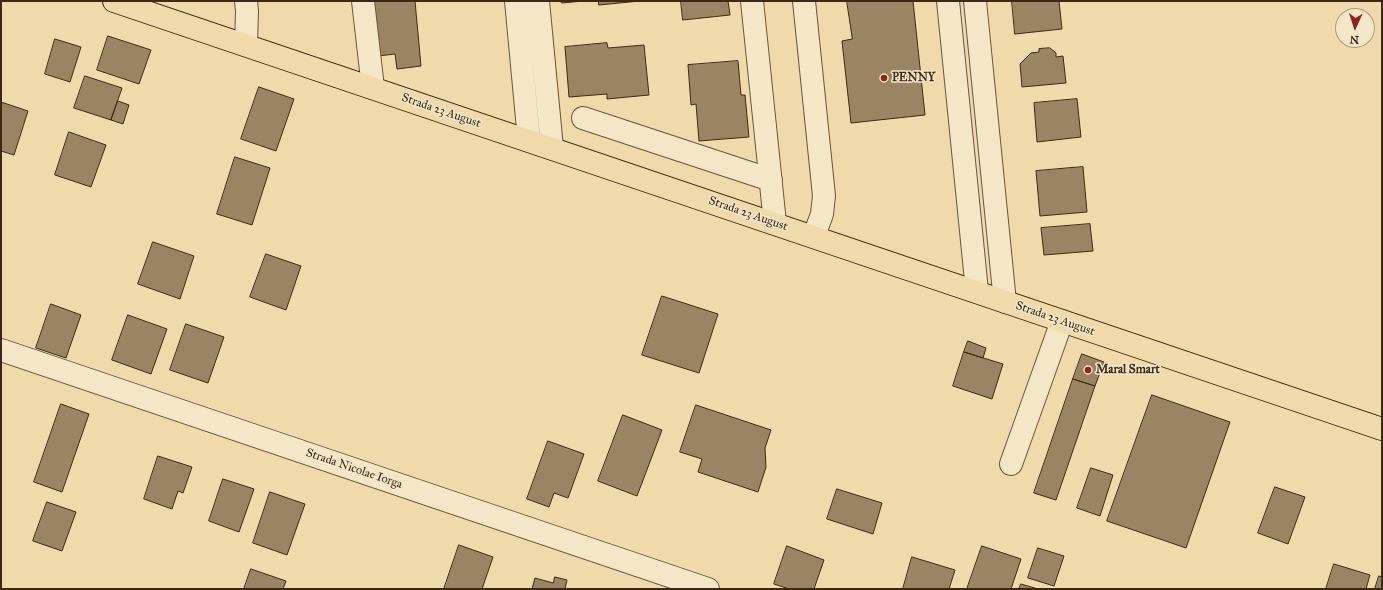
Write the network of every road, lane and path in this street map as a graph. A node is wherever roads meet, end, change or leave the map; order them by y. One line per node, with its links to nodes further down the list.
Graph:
1 (114, 1): 10 (main road, Strada 23 August)
2 (246, 1): 10 (street)
3 (363, 1): 11 (street)
4 (516, 1): 13 (street)
5 (538, 1): 14 (street)
6 (752, 1): 15 (street)
7 (804, 1): 17 (street)
8 (948, 1): 18 (street)
9 (975, 1): 19 (street)
10 (246, 45): 11 (main road, Strada 23 August)
11 (373, 88): 13 (main road, Strada 23 August)
12 (583, 118): 15 (street)
13 (529, 140): 14 (main road, Strada 23 August)
14 (552, 148): 16 (main road, Strada 23 August)
15 (770, 180): 16 (street)
16 (775, 223): 17 (main road, Strada 23 August)
17 (814, 236): 18 (main road, Strada 23 August)
18 (976, 291): 19 (main road, Strada 23 August)
19 (1005, 302): 20 (main road, Strada 23 August)
20 (1062, 321): 22 (main road, Strada 23 August); 23 (street)
21 (1, 350): 24 (street, Strada Nicolae Iorga)
22 (1382, 429)
23 (1011, 464)
24 (708, 589)

